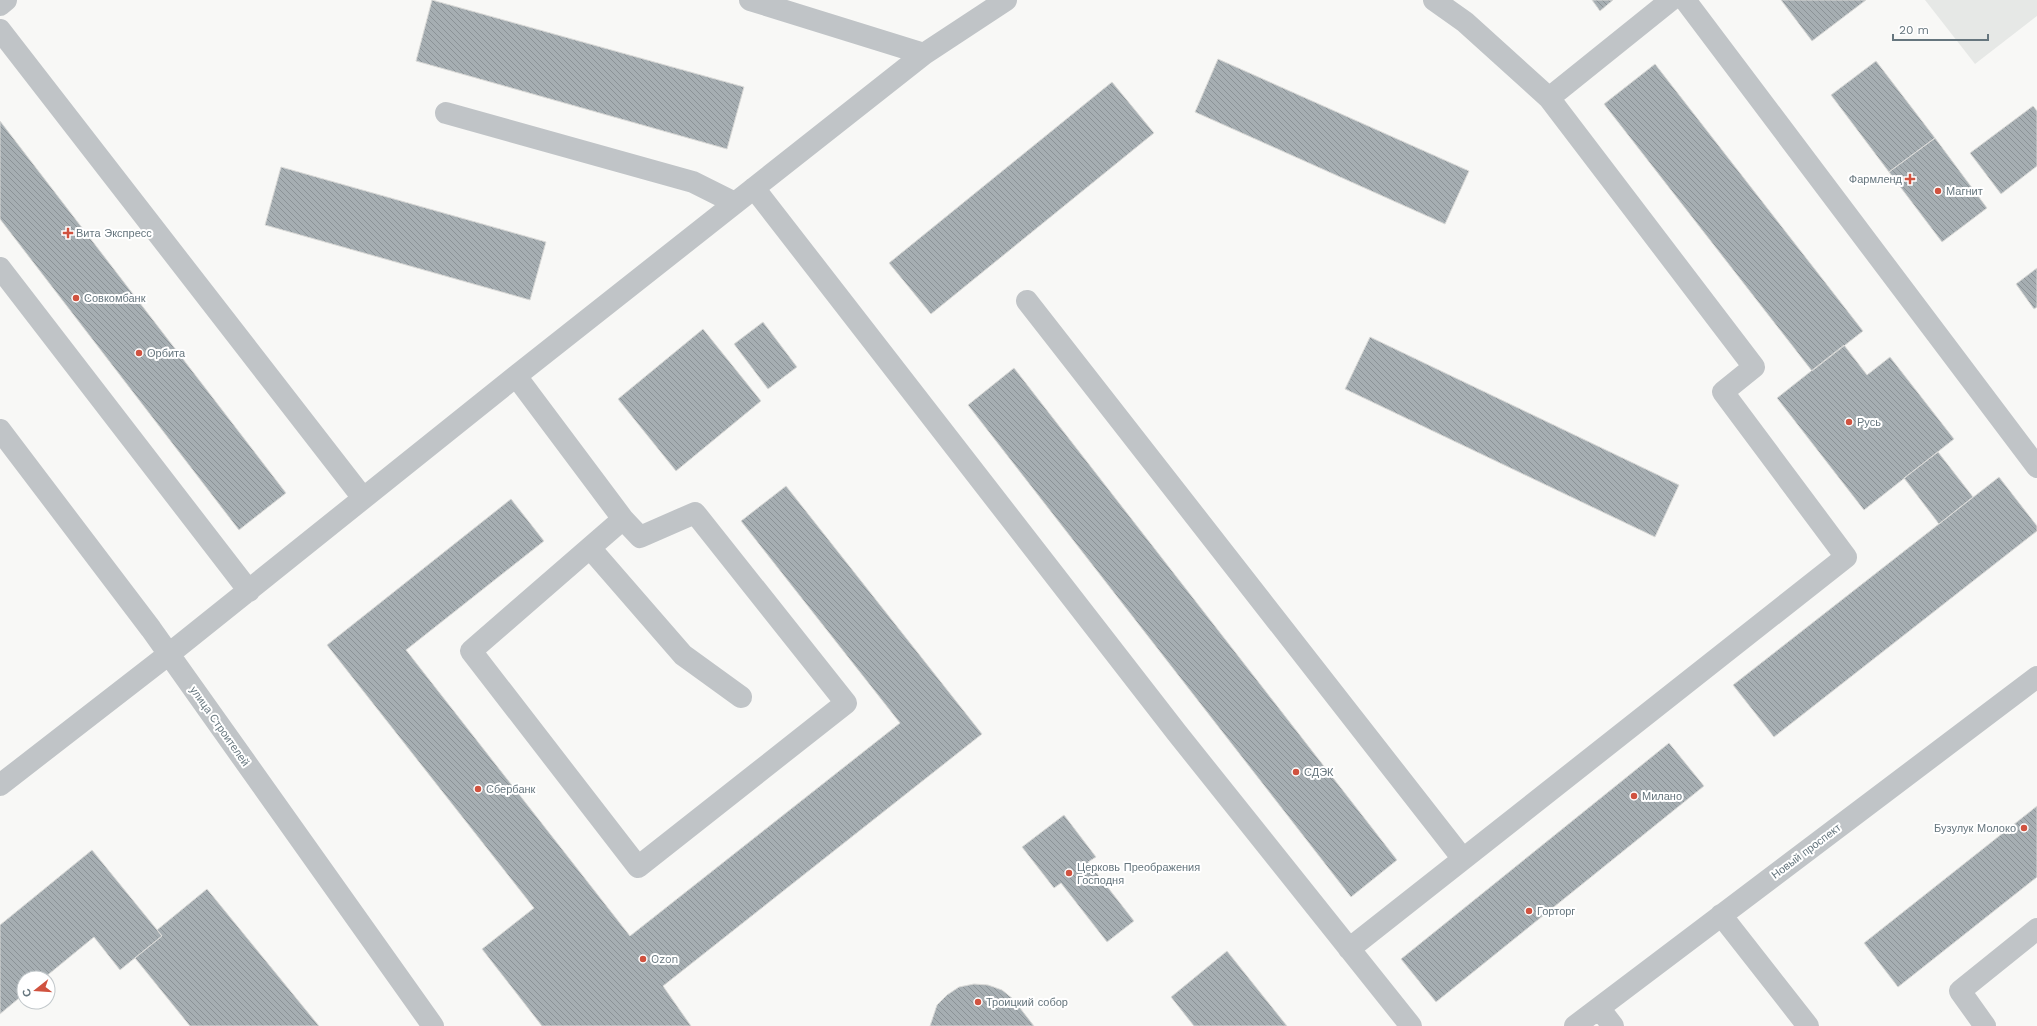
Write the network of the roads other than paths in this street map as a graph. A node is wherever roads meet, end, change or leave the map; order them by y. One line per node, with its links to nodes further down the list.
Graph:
1 (6, 0): 7 (street)
2 (750, 0): 9 (street)
3 (1006, 0): 9 (street)
4 (1434, 0): 10 (street)
5 (1670, 0): 10 (street)
6 (1685, 0): 18 (street)
7 (0, 4)
8 (0, 30): 19 (street)
9 (924, 54): 12 (street)
10 (1550, 98): 27 (street)
11 (446, 113): 13 (street)
12 (754, 188): 13 (street); 30 (street)
13 (735, 203): 16 (street)
14 (0, 268): 22 (street)
15 (1027, 301): 27 (street)
16 (516, 376): 19 (street); 20 (street)
17 (0, 430): 23 (street, улица Строителей)
18 (2037, 468)
19 (363, 498): 22 (street)
20 (623, 519): 21 (street); 21 (street)
21 (590, 548): 25 (street)
22 (249, 591): 23 (street)
23 (169, 654): 26 (street); 32 (street, улица Строителей)
24 (2037, 677): 28 (street, Новый проспект)
25 (741, 696)
26 (0, 785)
27 (1463, 859): 30 (street)
28 (1721, 915): 31 (street, Новый проспект); 36 (street)
29 (2037, 929): 37 (street)
30 (1349, 949): 33 (street)
31 (1599, 1008): 34 (street, Новый проспект); 35 (street)
32 (433, 1026)
33 (1410, 1026)
34 (1575, 1026)
35 (1613, 1026)
36 (1808, 1026)
37 (1985, 1026)

